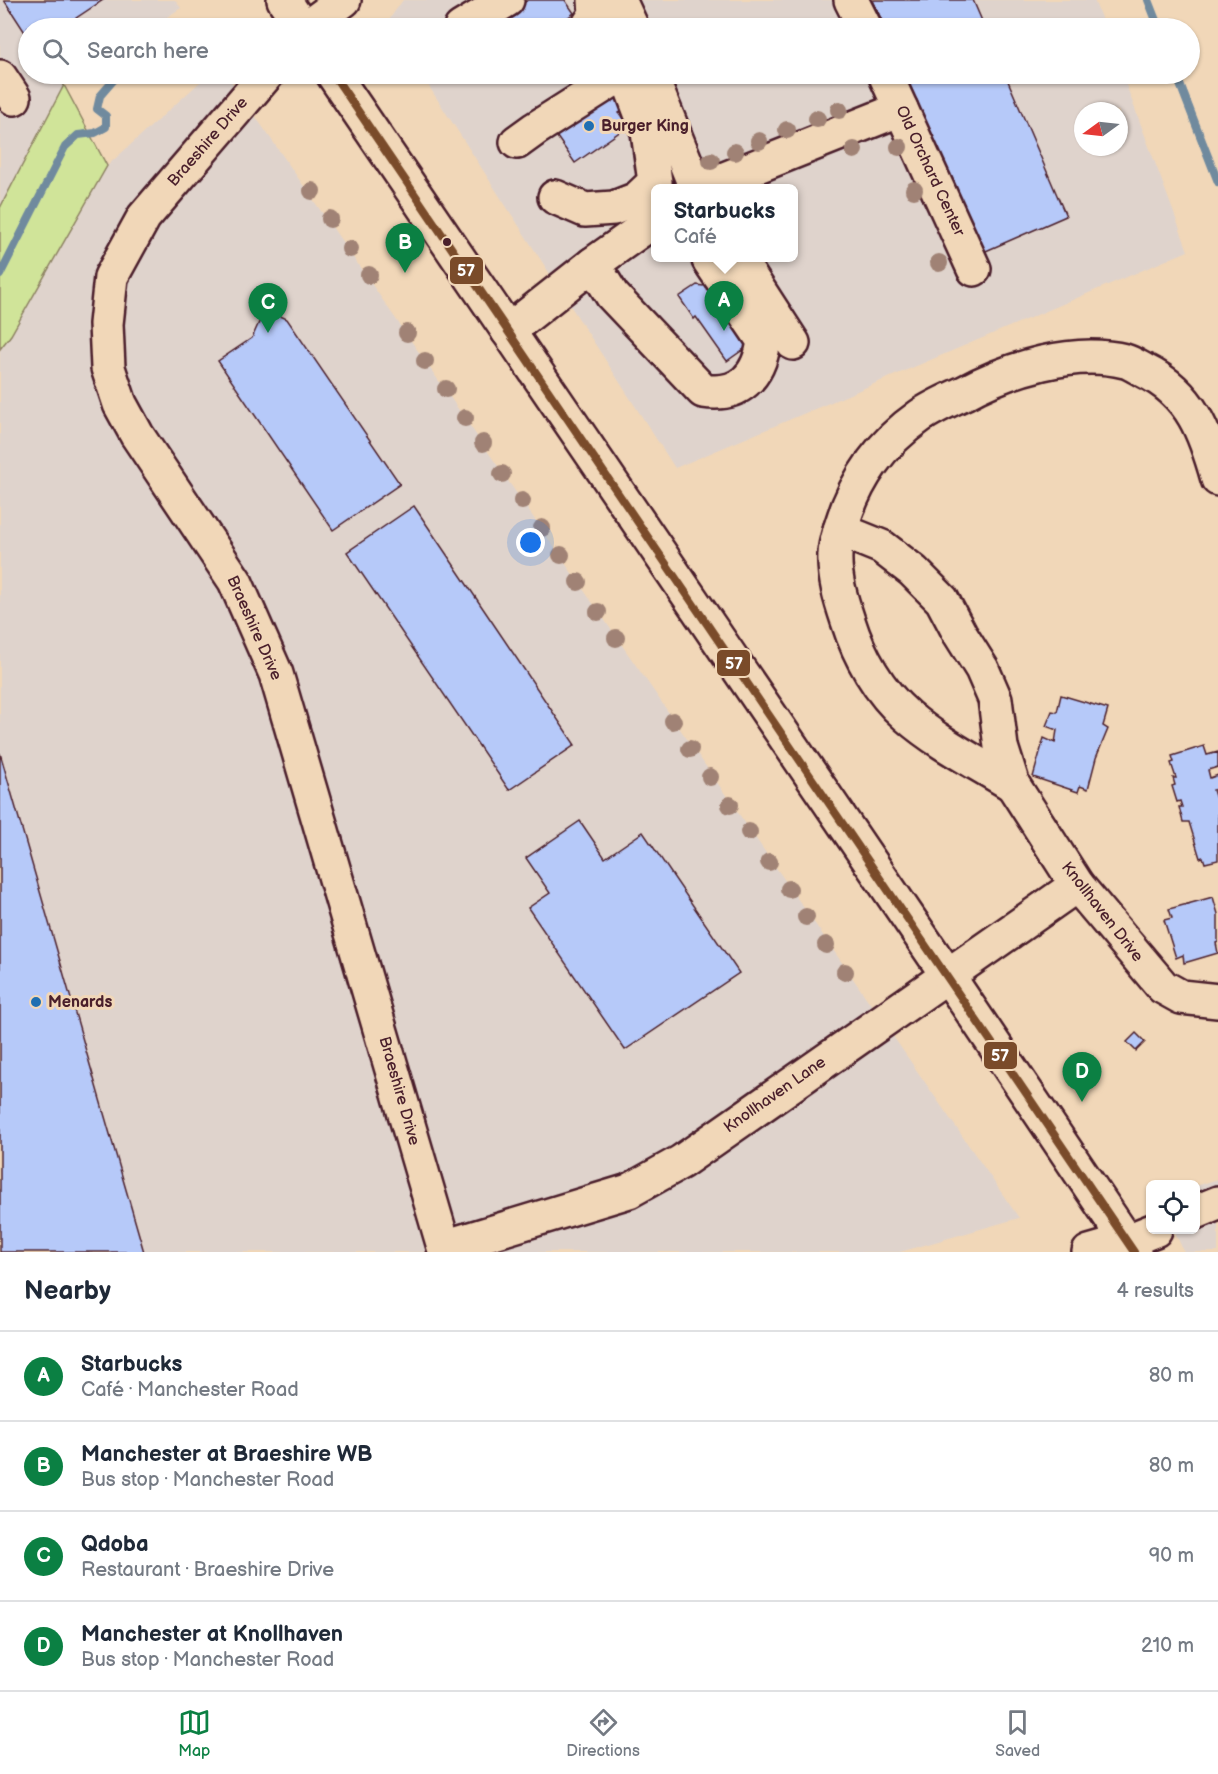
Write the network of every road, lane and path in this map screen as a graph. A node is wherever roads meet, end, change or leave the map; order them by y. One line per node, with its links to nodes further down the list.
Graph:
1 (284, 0): 7 (street)
2 (344, 0): 8 (street)
3 (507, 0): 9 (street)
4 (595, 0): 10 (street)
5 (619, 0): 11 (street)
6 (851, 0): 12 (street)
7 (298, 18)
8 (319, 18)
9 (477, 18)
10 (593, 18)
11 (627, 18)
12 (860, 18)
13 (258, 84): 42 (street, Braeshire Drive)
14 (340, 84): 31 (street)
15 (605, 84): 20 (street)
16 (630, 84): 21 (street)
17 (654, 84): 22 (street)
18 (890, 84): 19 (street, Old Orchard Center)
19 (901, 109): 23 (street); 30 (street, Old Orchard Center)
20 (517, 142)
21 (653, 184)
22 (694, 184)
23 (714, 184)
24 (651, 186): 25 (street)
25 (555, 197)
26 (651, 223): 29 (street)
27 (710, 262): 29 (street)
28 (741, 262): 32 (street)
29 (593, 264): 31 (street)
30 (974, 269)
31 (508, 331): 37 (street)
32 (793, 343)
33 (1218, 479): 34 (street, Knollhaven Drive)
34 (840, 530): 35 (street, Knollhaven Drive); 35 (street, Knollhaven Drive)
35 (1013, 785): 36 (street, Knollhaven Drive)
36 (1077, 885): 37 (street, Knollhaven Lane); 38 (street, Knollhaven Drive)
37 (948, 976): 41 (street); 42 (street, Knollhaven Lane)
38 (1218, 1001)
39 (1218, 1203): 40 (street)
40 (1200, 1210)
41 (1138, 1241): 43 (street)
42 (444, 1247)
43 (1089, 1252)

